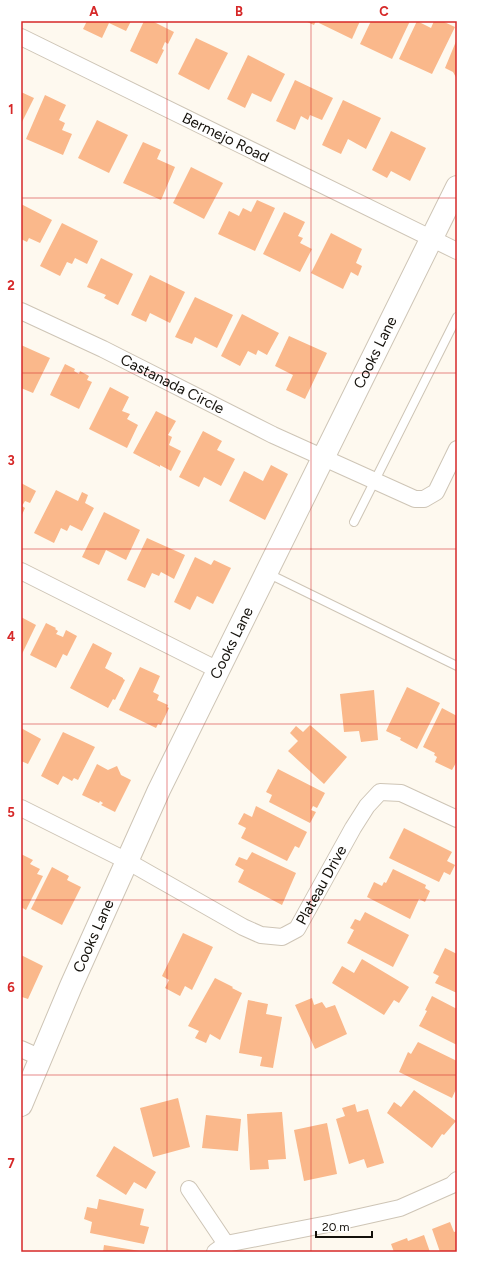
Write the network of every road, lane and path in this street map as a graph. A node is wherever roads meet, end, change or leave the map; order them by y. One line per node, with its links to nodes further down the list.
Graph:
1 (21, 37): 3 (street, Bermejo Road)
2 (457, 187): 3 (main road, Cooks Lane)
3 (431, 238): 4 (street, Bermejo Road); 8 (main road, Cooks Lane)
4 (457, 251)
5 (21, 311): 8 (street, Castanada Circle)
6 (457, 316): 9 (lane)
7 (457, 448): 9 (street, Castanada Circle)
8 (323, 458): 9 (street, Castanada Circle); 12 (main road, Cooks Lane)
9 (375, 481): 10 (lane)
10 (354, 522)
11 (21, 571): 14 (street)
12 (266, 573): 13 (lane); 14 (main road, Cooks Lane)
13 (457, 666)
14 (218, 670): 17 (main road, Cooks Lane)
15 (21, 808): 17 (street)
16 (457, 819): 17 (street, Plateau Drive)
17 (127, 861): 19 (main road, Cooks Lane)
18 (21, 1049): 19 (street)
19 (40, 1058): 20 (main road, Cooks Lane)
20 (21, 1105)
21 (457, 1180): 23 (street)
22 (189, 1189): 23 (street)
23 (221, 1248)

